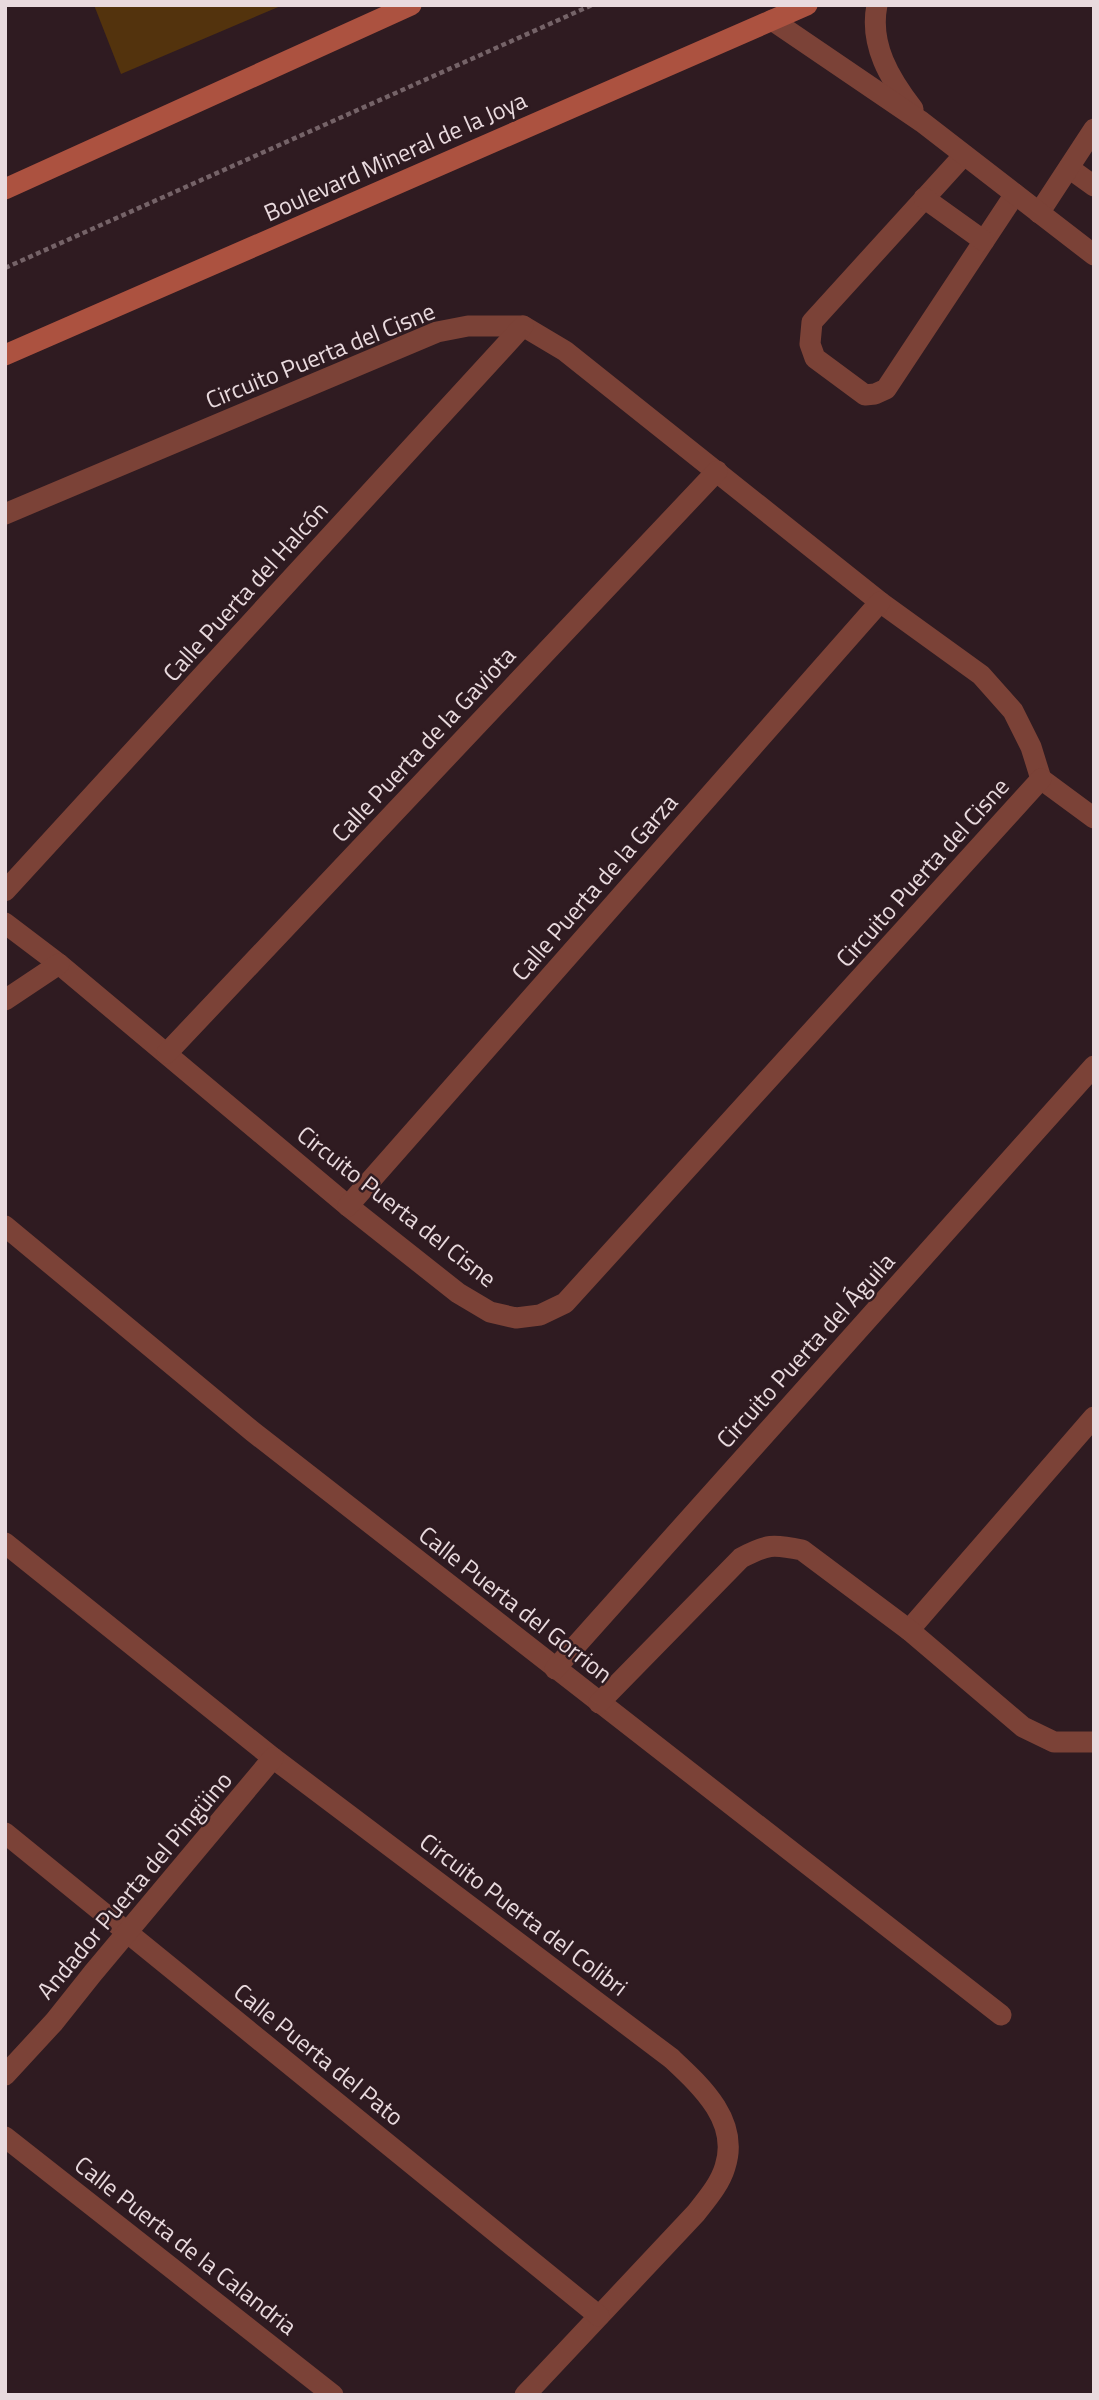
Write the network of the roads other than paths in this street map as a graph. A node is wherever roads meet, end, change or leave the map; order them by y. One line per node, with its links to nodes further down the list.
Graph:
1 (411, 5): 10 (street)
2 (807, 5): 4 (street, Boulevard Mineral de la Joya)
3 (877, 5): 5 (street)
4 (772, 20): 5 (street); 17 (street, Boulevard Mineral de la Joya)
5 (922, 122): 7 (street)
6 (1094, 129): 8 (street)
7 (964, 155): 11 (street); 12 (street)
8 (1069, 168): 9 (street); 13 (street)
9 (1094, 186)
10 (5, 189)
11 (1015, 194): 13 (street); 14 (street)
12 (924, 198): 14 (street); 14 (street)
13 (1039, 213): 15 (street)
14 (984, 241)
15 (1094, 256)
16 (523, 326): 18 (street, Circuito Puerta del Cisne); 19 (street, Circuito Puerta del Cisne); 23 (street, Calle Puerta del Halcón)
17 (5, 355)
18 (718, 471): 20 (street, Circuito Puerta del Cisne); 27 (street, Calle Puerta de la Gaviota)
19 (5, 514)
20 (880, 602): 21 (street, Circuito Puerta del Cisne); 29 (street, Calle Puerta de la Garza)
21 (1041, 779): 22 (street); 29 (street, Circuito Puerta del Cisne)
22 (1094, 818)
23 (5, 891)
24 (5, 923): 25 (street, Circuito Puerta del Cisne)
25 (59, 964): 26 (street); 27 (street, Circuito Puerta del Cisne)
26 (5, 1000)
27 (167, 1053): 29 (street, Circuito Puerta del Cisne)
28 (1094, 1066): 34 (street, Circuito Puerta del Águila)
29 (348, 1206)
30 (5, 1226): 34 (street, Calle Puerta del Gorrion)
31 (1094, 1418): 33 (street)
32 (5, 1544): 37 (street, Circuito Puerta del Colibri)
33 (909, 1630): 35 (street); 36 (street)
34 (555, 1669): 35 (street, Calle Puerta del Gorrion)
35 (600, 1703): 40 (street, Calle Puerta del Gorrion)
36 (1094, 1742)
37 (273, 1758): 39 (street, Andador Puerta del Pingüino); 43 (street, Circuito Puerta del Colibri)
38 (5, 1833): 39 (street, Calle Puerta del Pato)
39 (127, 1932): 41 (street, Andador Puerta del Pingüino); 43 (street, Calle Puerta del Pato)
40 (1001, 2015)
41 (5, 2075)
42 (5, 2137): 44 (street, Calle Puerta de la Calandria)
43 (599, 2316): 45 (street, Circuito Puerta del Colibri)
44 (334, 2395)
45 (525, 2395)

